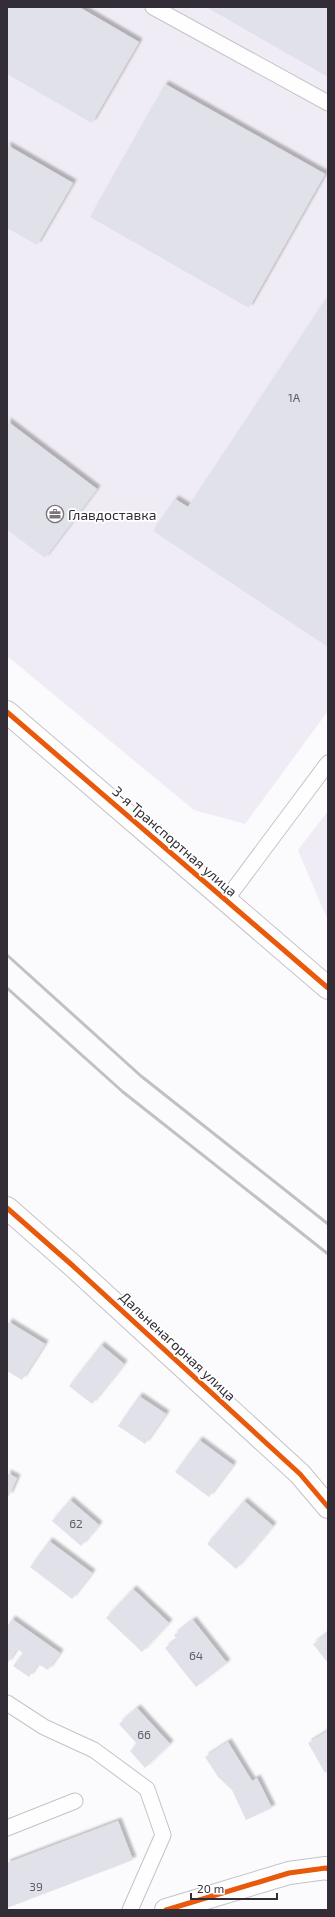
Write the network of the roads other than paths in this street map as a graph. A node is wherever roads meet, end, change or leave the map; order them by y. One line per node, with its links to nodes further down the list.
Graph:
1 (153, 7): 2 (lane)
2 (328, 103)
3 (7, 712): 5 (street, 3-я Транспортная улица)
4 (328, 763): 5 (lane)
5 (225, 901): 6 (street, 3-я Транспортная улица)
6 (328, 988)
7 (7, 1208): 8 (street, Дальненагорная улица)
8 (328, 1507)
9 (7, 1703): 13 (lane)
10 (75, 1801): 11 (lane)
11 (7, 1828)
12 (328, 1869): 14 (street)
13 (130, 1910)
14 (166, 1910)

